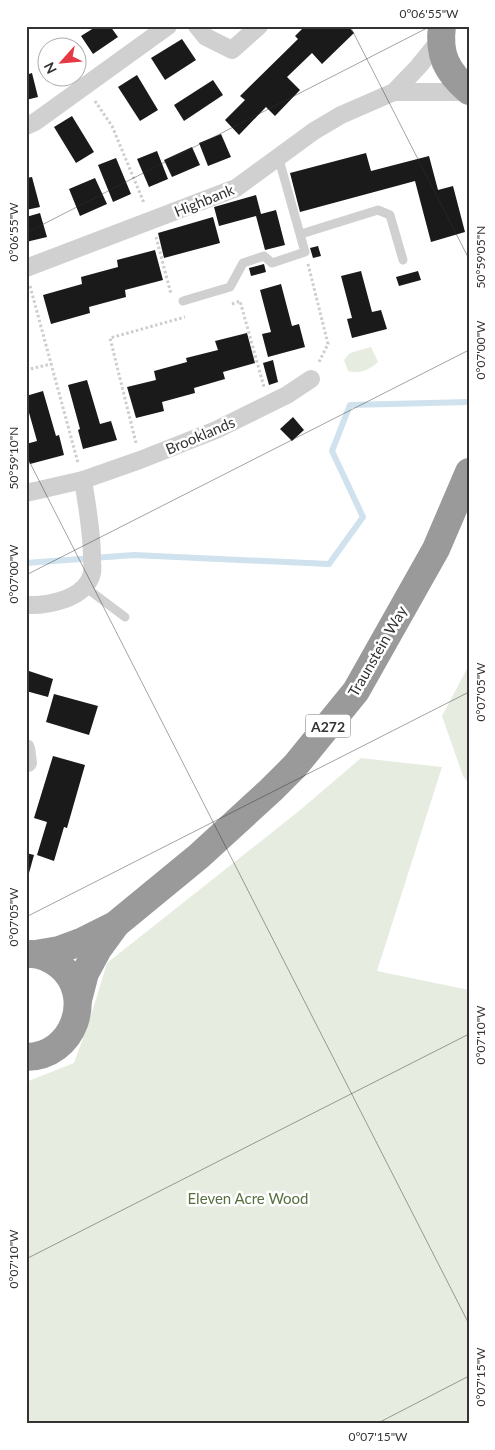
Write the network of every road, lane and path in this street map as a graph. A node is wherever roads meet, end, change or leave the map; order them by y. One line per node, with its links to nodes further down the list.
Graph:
1 (168, 26): 5 (street)
2 (197, 26): 3 (street)
3 (259, 26)
4 (441, 33): 8 (highway); 9 (street, Highbank)
5 (88, 85)
6 (83, 88): 10 (street)
7 (87, 88): 12 (path)
8 (469, 91): 9 (street, Highbank)
9 (394, 92): 11 (street, Highbank)
10 (26, 126)
11 (278, 156): 12 (street, Highbank); 13 (lane)
12 (152, 220): 16 (street, Highbank); 17 (path)
13 (301, 234): 14 (lane); 15 (lane)
14 (305, 252): 18 (lane); 25 (path)
15 (403, 260)
16 (28, 275): 23 (path)
17 (173, 301)
18 (183, 301)
19 (231, 304): 26 (path)
20 (175, 310): 22 (path)
21 (186, 316): 22 (path)
22 (177, 319): 27 (path)
23 (51, 364): 24 (path); 29 (path)
24 (26, 370)
25 (311, 379): 26 (street, Brooklands)
26 (269, 404): 27 (street, Brooklands)
27 (140, 460): 29 (street, Brooklands)
28 (469, 472): 34 (highway, Traunstein Way / A272)
29 (83, 480): 30 (street, Brooklands); 31 (street)
30 (26, 493)
31 (88, 580): 32 (street); 33 (lane)
32 (26, 605)
33 (125, 617)
34 (115, 926): 35 (highway, Traunstein Way / A272); 36 (highway, Traunstein Way / A272)
35 (31, 954): 36 (highway)
36 (78, 1000): 37 (highway, Traunstein Way)
37 (27, 1057)

